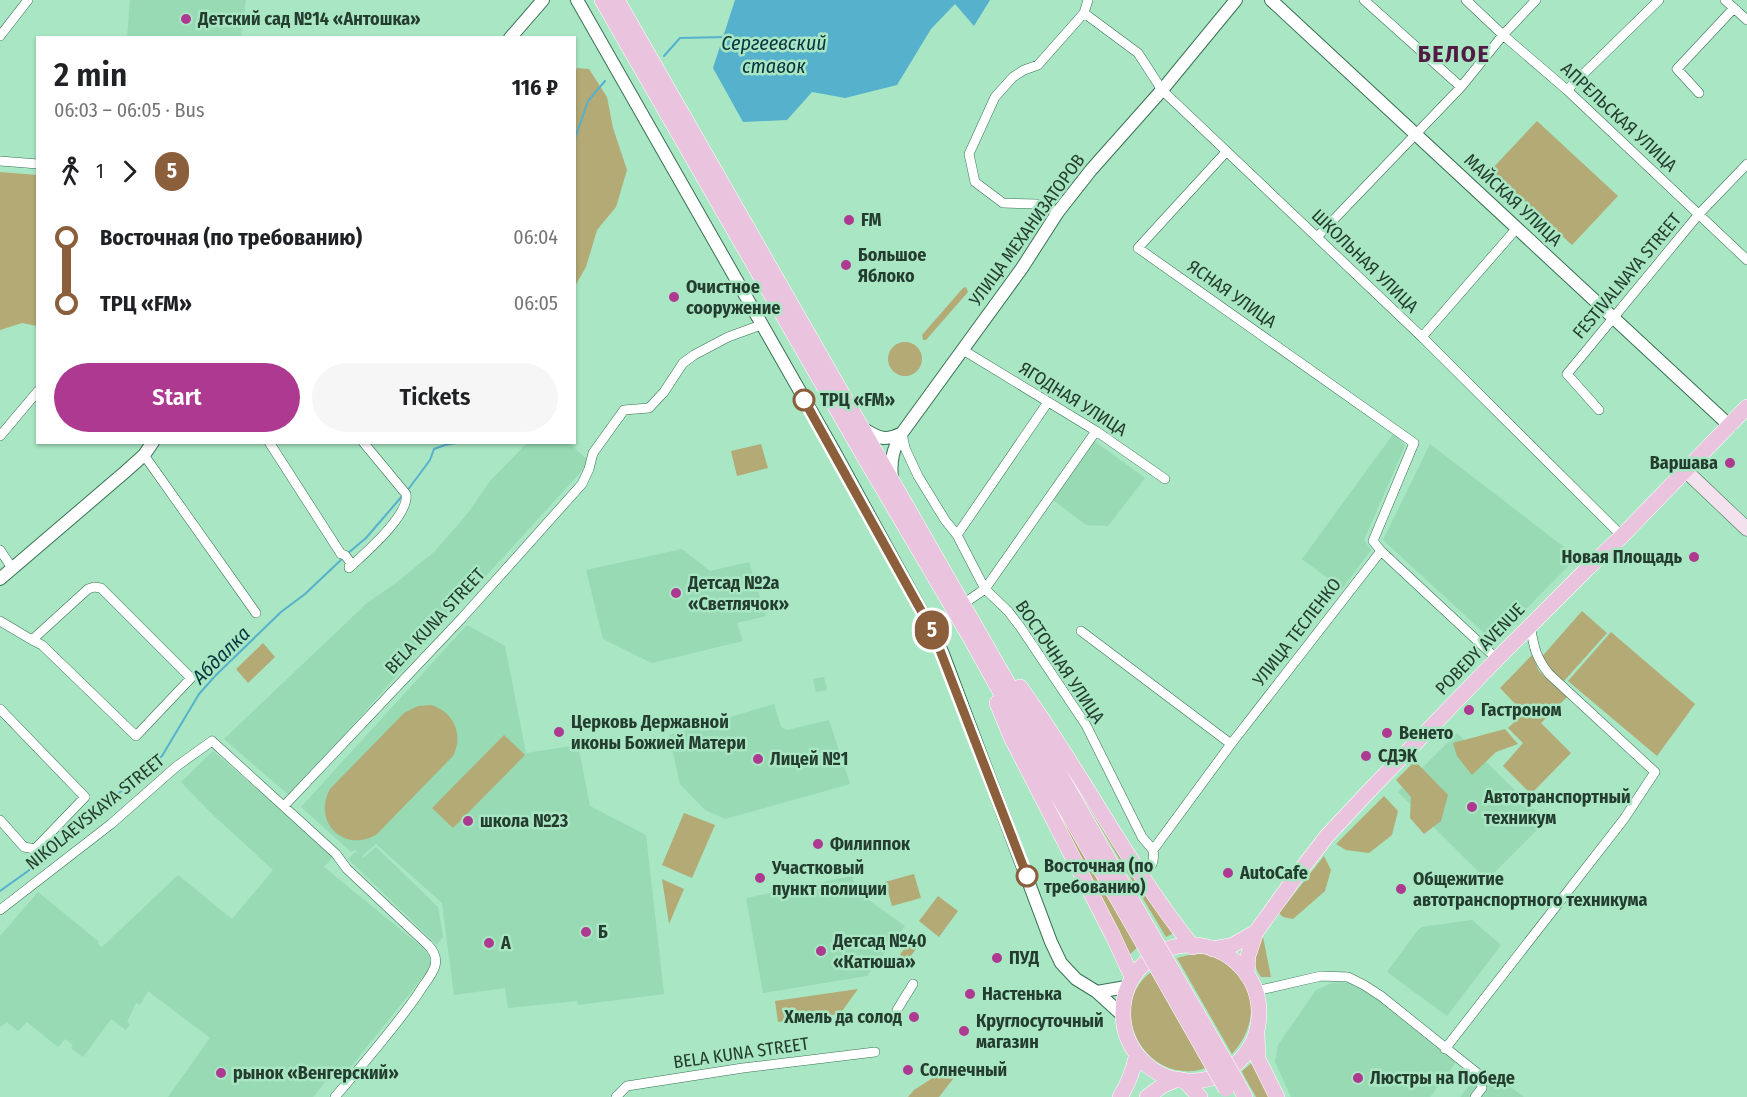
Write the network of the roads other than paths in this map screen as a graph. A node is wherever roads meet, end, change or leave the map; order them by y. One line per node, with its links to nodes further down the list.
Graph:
1 (28, 0): 18 (street)
2 (543, 0): 19 (street)
3 (577, 0): 35 (street)
4 (602, 0): 67 (main road)
5 (617, 0): 43 (main road)
6 (1088, 0): 15 (street)
7 (1236, 0): 21 (street, УЛИЦА МЕХАНИЗАТОРОВ)
8 (1271, 0): 24 (street, МАЙСКАЯ УЛИЦА)
9 (1364, 0): 20 (street)
10 (1466, 0): 17 (street, АПРЕЛЬСКАЯ УЛИЦА)
11 (1536, 0): 17 (street)
12 (1659, 0): 22 (street)
13 (1725, 0): 14 (street)
14 (1734, 8): 16 (street); 23 (street)
15 (1084, 13): 21 (street, ШКОЛЬНАЯ УЛИЦА); 29 (street)
16 (1747, 20)
17 (1503, 35): 20 (street); 22 (street, АПРЕЛЬСКАЯ УЛИЦА)
18 (0, 36)
19 (512, 36)
20 (1461, 87): 24 (street)
21 (1162, 90): 25 (street, ШКОЛЬНАЯ УЛИЦА); 29 (street, УЛИЦА МЕХАНИЗАТОРОВ)
22 (1567, 90): 30 (street, АПРЕЛЬСКАЯ УЛИЦА)
23 (1700, 93)
24 (1415, 134): 31 (street, МАЙСКАЯ УЛИЦА); 32 (street)
25 (1226, 152): 32 (street, ШКОЛЬНАЯ УЛИЦА); 58 (street, ЯСНАЯ УЛИЦА)
26 (0, 161): 27 (street)
27 (36, 164)
28 (1747, 164): 30 (street, FESTIVALNAYA STREET)
29 (1058, 212): 37 (street, УЛИЦА МЕХАНИЗАТОРОВ)
30 (1699, 214): 33 (street, АПРЕЛЬСКАЯ УЛИЦА); 34 (street, FESTIVALNAYA STREET)
31 (1517, 228): 34 (street, МАЙСКАЯ УЛИЦА); 36 (street)
32 (1317, 237): 36 (street, ШКОЛЬНАЯ УЛИЦА)
33 (1747, 260)
34 (1614, 318): 41 (street, FESTIVALNAYA STREET); 42 (street, МАЙСКАЯ УЛИЦА)
35 (761, 325): 73 (street); 86 (street)
36 (1422, 337): 56 (street, ШКОЛЬНАЯ УЛИЦА)
37 (963, 350): 39 (street, ЯГОДНАЯ УЛИЦА); 45 (street, УЛИЦА МЕХАНИЗАТОРОВ)
38 (36, 393): 46 (street)
39 (1048, 402): 44 (street, ЯГОДНАЯ УЛИЦА); 55 (street)
40 (1747, 407): 42 (main road, POBEDY AVENUE)
41 (1599, 410)
42 (1730, 426): 51 (main road, POBEDY AVENUE)
43 (862, 428): 45 (street); 53 (main road)
44 (1096, 431): 52 (street, ЯГОДНАЯ УЛИЦА); 61 (street)
45 (902, 434): 53 (street, УЛИЦА МЕХАНИЗАТОРОВ); 55 (street, ВОСТОЧНАЯ УЛИЦА)
46 (0, 436)
47 (152, 444): 50 (street)
48 (270, 444): 49 (street)
49 (365, 444)
50 (144, 455): 59 (street); 63 (street)
51 (1686, 471): 54 (main road); 56 (main road, POBEDY AVENUE)
52 (1165, 479)
53 (893, 483): 62 (main road)
54 (1747, 529)
55 (957, 535): 61 (street, ВОСТОЧНАЯ УЛИЦА)
56 (1623, 536): 65 (main road, POBEDY AVENUE)
57 (0, 550): 59 (street)
58 (1381, 551): 70 (street); 72 (street, УЛИЦА ТЕСЛЕНКО)
59 (12, 568): 60 (street)
60 (0, 579)
61 (985, 589): 62 (street); 75 (street, ВОСТОЧНАЯ УЛИЦА)
62 (963, 604): 69 (main road)
63 (256, 613)
64 (0, 621): 68 (street)
65 (1530, 625): 70 (main road, POBEDY AVENUE); 90 (street)
66 (1081, 631): 72 (street)
67 (971, 639): 79 (main road); 83 (main road)
68 (32, 640): 68 (street)
69 (988, 647): 76 (main road); 79 (main road)
70 (1497, 659): 78 (main road, POBEDY AVENUE)
71 (0, 709): 74 (street)
72 (1231, 744): 75 (street, УЛИЦА ТЕСЛЕНКО)
73 (284, 806): 77 (street, NIKOLAEVSKAYA STREET); 95 (street)
74 (0, 820)
75 (1153, 850): 76 (street, УЛИЦА ТЕСЛЕНКО)
76 (1141, 874): 80 (main road)
77 (0, 910)
78 (1256, 932): 81 (main road, POBEDY AVENUE); 82 (main road, POBEDY AVENUE)
79 (1144, 933): 94 (main road, bridge)
80 (1193, 947): 81 (main road); 83 (main road)
81 (1211, 949): 82 (main road)
82 (1247, 975): 85 (main road)
83 (1129, 982): 86 (street); 88 (main road)
84 (913, 984): 87 (street)
85 (1256, 991): 89 (main road); 90 (street)
86 (1096, 992): 88 (street)
87 (897, 1010)
88 (1121, 1014): 92 (main road)
89 (1257, 1033): 93 (main road); 101 (main road)
90 (1445, 1049): 102 (street)
91 (875, 1052): 96 (street, BELA KUNA STREET)
92 (1137, 1054): 93 (main road); 97 (main road)
93 (1181, 1079): 98 (main road); 99 (main road)
94 (1231, 1089): 100 (main road)
95 (336, 1097)
96 (616, 1097)
97 (1120, 1097)
98 (1146, 1097)
99 (1200, 1097)
100 (1245, 1097)
101 (1276, 1097)
102 (1475, 1097)

